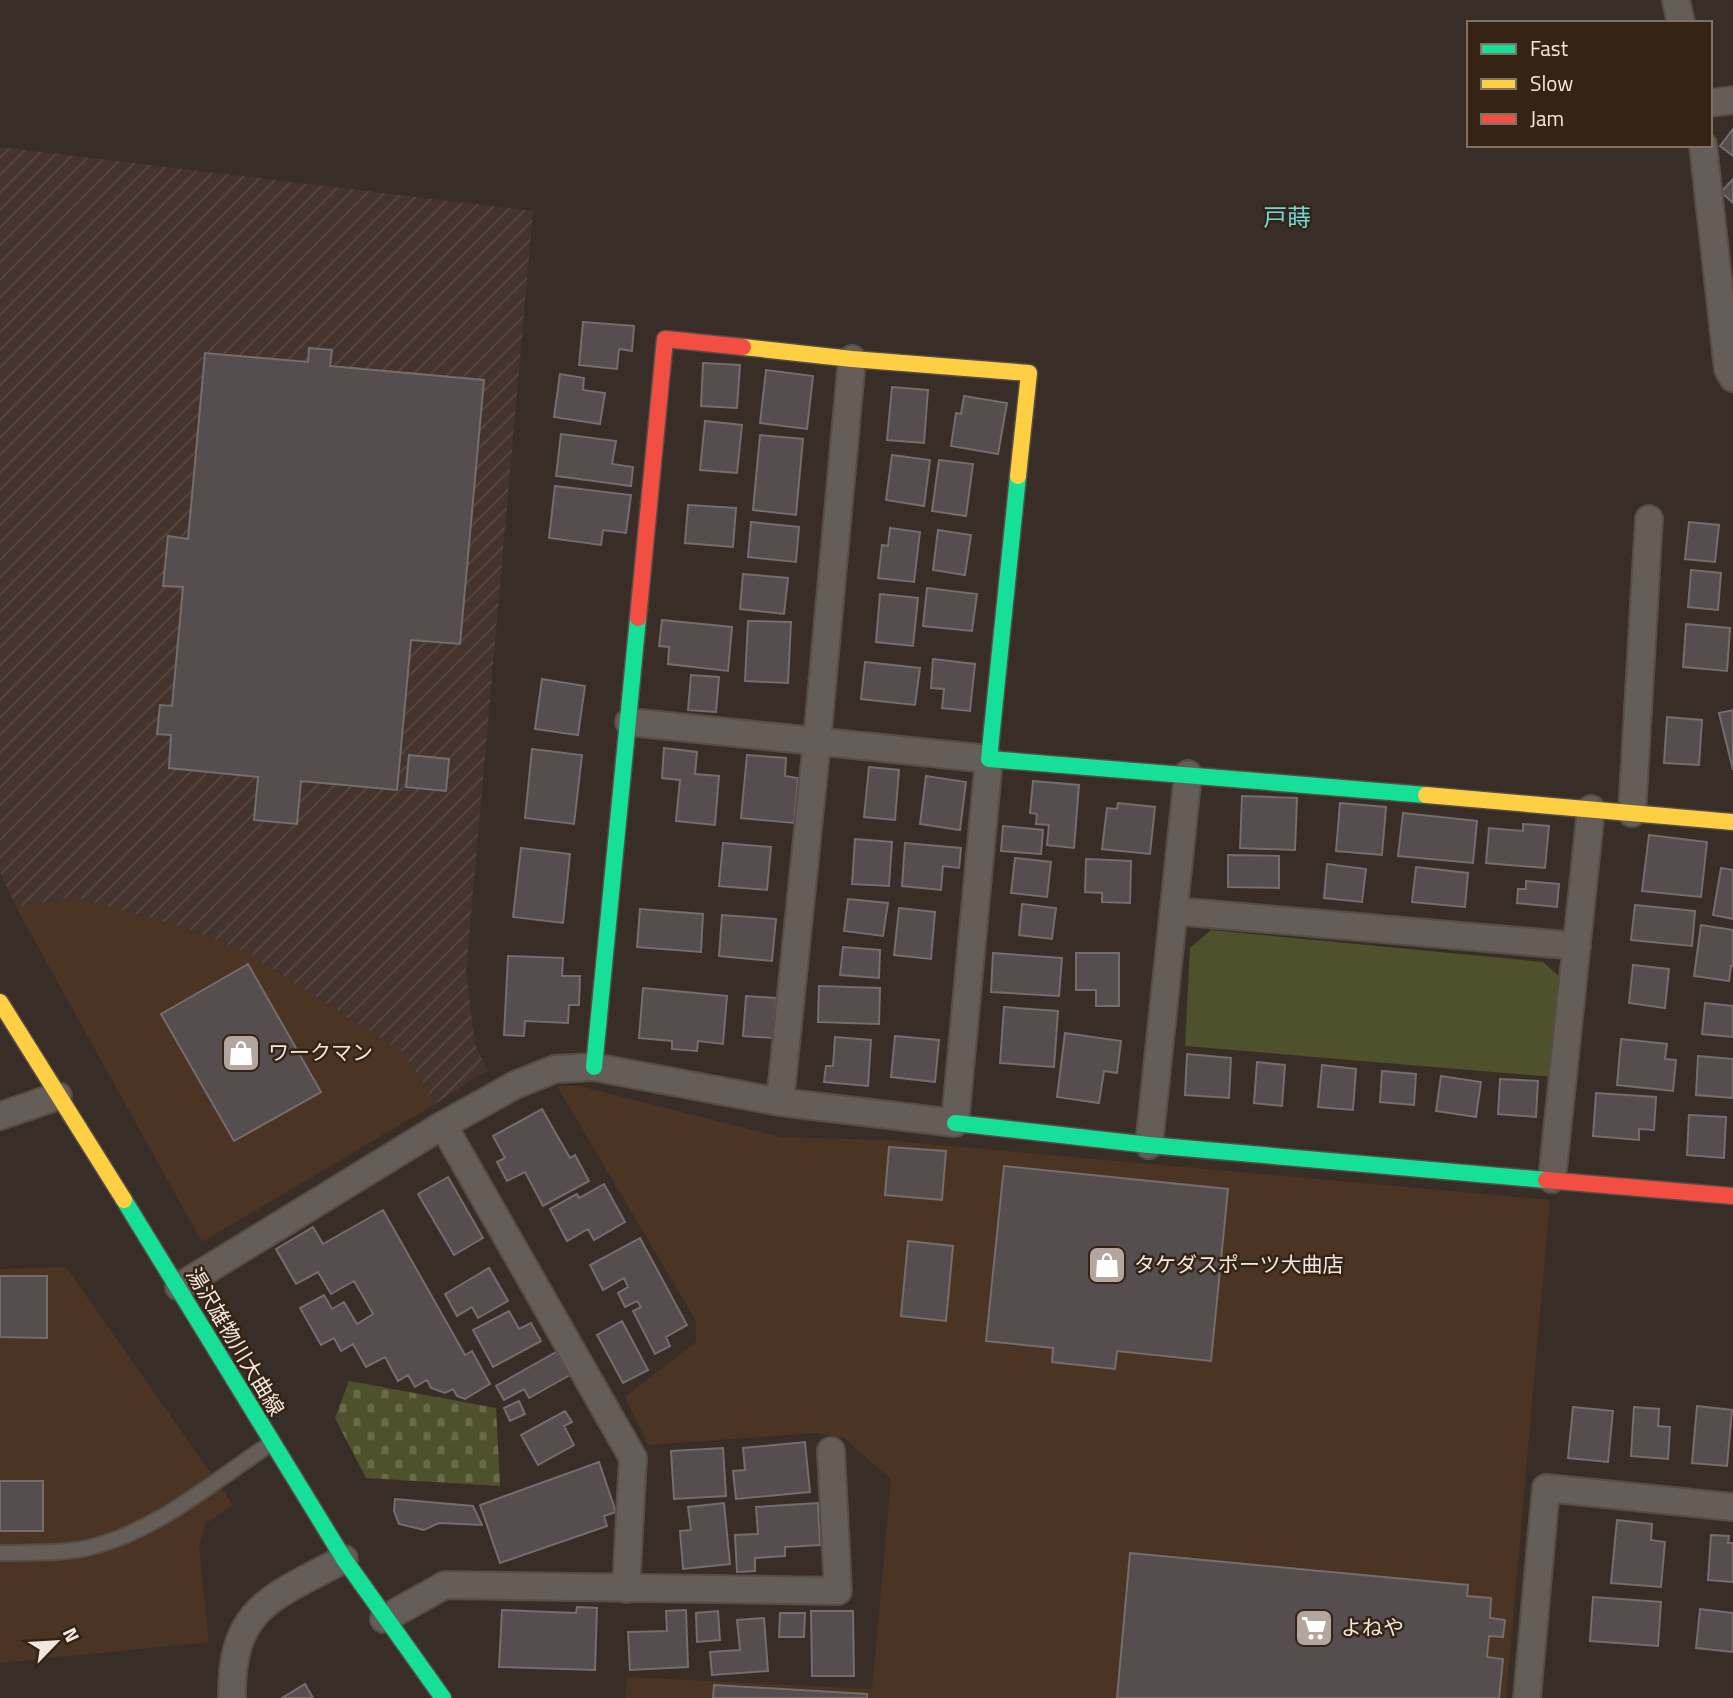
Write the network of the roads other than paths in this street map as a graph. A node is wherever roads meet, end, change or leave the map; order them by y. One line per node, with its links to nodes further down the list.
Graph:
1 (1676, 0): 2 (street)
2 (1681, 21)
3 (1733, 100): 4 (street)
4 (1712, 103)
5 (1703, 147): 7 (street)
6 (852, 359): 9 (street); 10 (street); 11 (street)
7 (1733, 378)
8 (1649, 519): 14 (street)
9 (629, 722): 10 (street); 19 (street)
10 (817, 741): 11 (street); 21 (street)
11 (989, 759): 12 (street); 23 (street)
12 (1188, 774): 13 (street); 16 (street)
13 (1591, 809): 14 (street); 17 (street)
14 (1632, 813): 15 (street)
15 (1733, 822)
16 (1175, 911): 17 (street); 25 (street)
17 (1577, 946): 26 (street)
18 (0, 1002): 20 (street, 湯沢雄物川大曲線)
19 (594, 1067): 21 (street); 24 (street)
20 (58, 1096): 22 (street); 28 (street, 湯沢雄物川大曲線)
21 (780, 1101): 23 (street)
22 (0, 1116)
23 (954, 1123): 25 (street)
24 (443, 1125): 28 (street); 34 (street)
25 (1149, 1144): 26 (street)
26 (1552, 1179): 27 (street)
27 (1733, 1196)
28 (179, 1287): 29 (street, 湯沢雄物川大曲線)
29 (271, 1443): 32 (lane); 33 (street, 湯沢雄物川大曲線)
30 (831, 1451): 34 (street)
31 (1733, 1507): 38 (street)
32 (0, 1553)
33 (344, 1559): 35 (street, 湯沢雄物川大曲線); 36 (street)
34 (626, 1590): 35 (street)
35 (384, 1619): 37 (street, 湯沢雄物川大曲線)
36 (233, 1698)
37 (443, 1698)
38 (1527, 1698)

